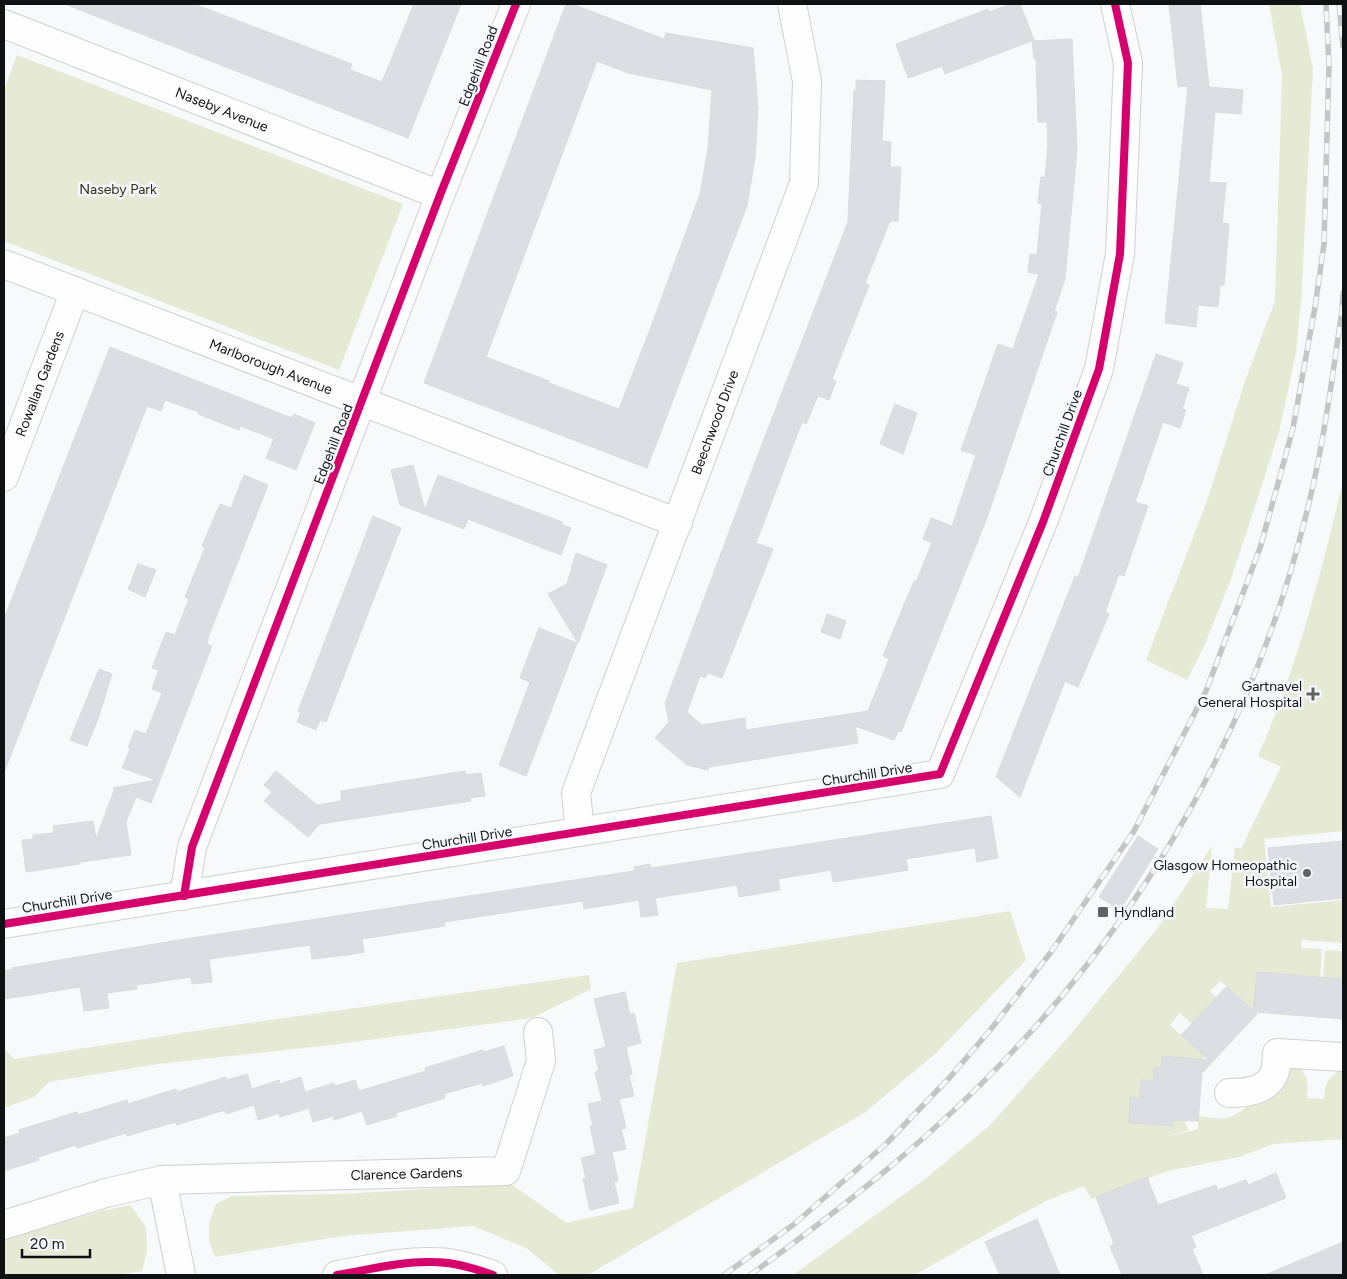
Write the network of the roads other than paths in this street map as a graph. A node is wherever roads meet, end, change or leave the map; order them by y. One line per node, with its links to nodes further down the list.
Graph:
1 (516, 4): 5 (street, Edgehill Road)
2 (792, 4): 10 (street, Beechwood Drive)
3 (1115, 4): 11 (street, Churchill Drive)
4 (4, 24): 5 (street, Naseby Avenue)
5 (440, 195): 8 (street, Edgehill Road)
6 (4, 264): 7 (street, Marlborough Avenue)
7 (75, 291): 8 (street, Marlborough Avenue); 9 (street, Rowallan Gardens)
8 (362, 402): 10 (street, Marlborough Avenue); 12 (street, Edgehill Road)
9 (4, 476)
10 (678, 523): 11 (street, Beechwood Drive)
11 (580, 832): 12 (street, Churchill Drive)
12 (184, 896): 13 (street, Churchill Drive)
13 (4, 924)
14 (538, 1032): 17 (street, Clarence Gardens)
15 (1343, 1057): 16 (street)
16 (1229, 1093)
17 (162, 1180): 18 (street, Clarence Gardens); 19 (street)
18 (4, 1225)
19 (182, 1275)
20 (337, 1275): 21 (street)
21 (493, 1275)

